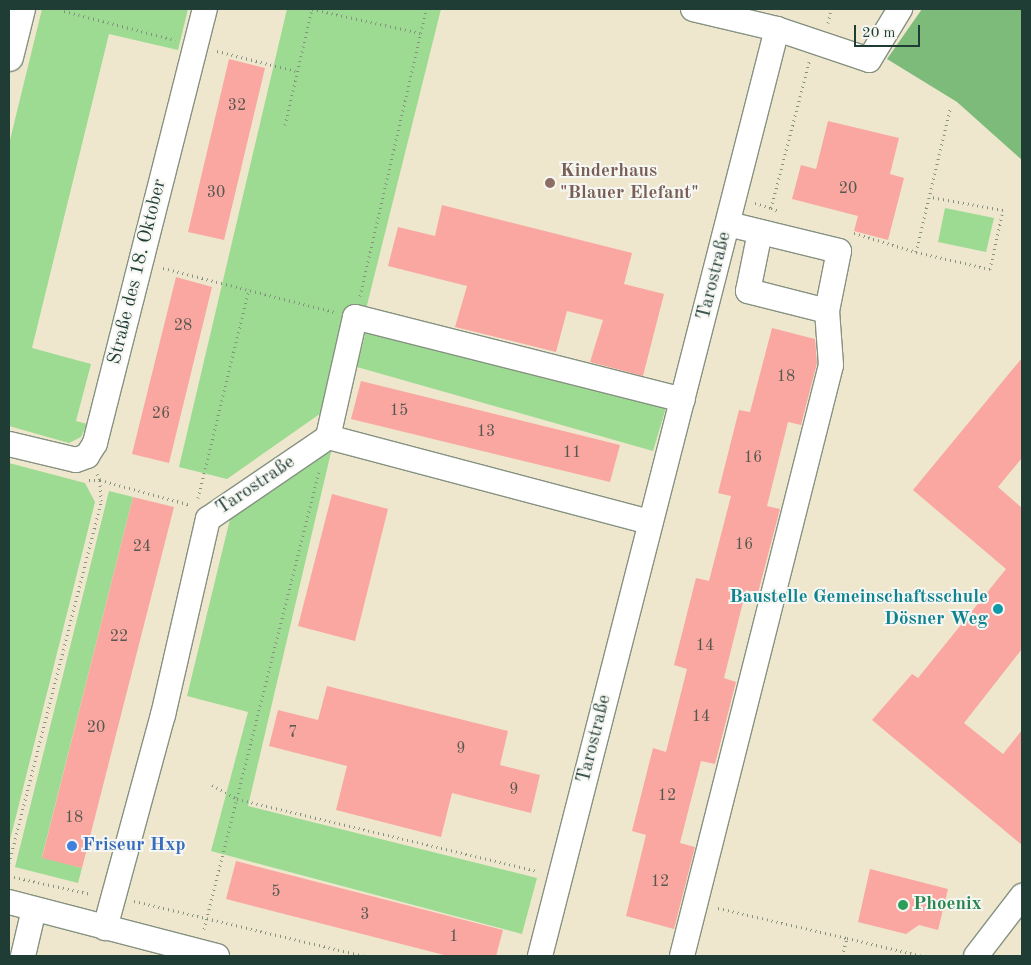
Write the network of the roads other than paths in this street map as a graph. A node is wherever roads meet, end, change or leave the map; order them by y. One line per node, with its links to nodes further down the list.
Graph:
1 (21, 9): 6 (main road)
2 (205, 9): 12 (street, Straße des 18. Oktober)
3 (693, 9): 5 (street)
4 (900, 9): 5 (street)
5 (777, 29): 7 (street, Tarostraße)
6 (9, 57)
7 (728, 224): 8 (street); 10 (street, Tarostraße)
8 (760, 232): 9 (street); 9 (street)
9 (827, 311): 21 (street)
10 (683, 400): 11 (street); 13 (street, Tarostraße)
11 (328, 437): 13 (street); 17 (street, Tarostraße)
12 (9, 444)
13 (650, 522): 20 (street, Tarostraße)
14 (1022, 896): 22 (street)
15 (9, 902): 16 (street)
16 (34, 909): 17 (street); 19 (street)
17 (105, 928): 18 (street)
18 (208, 954)
19 (22, 956)
20 (540, 956)
21 (682, 956)
22 (976, 956)

